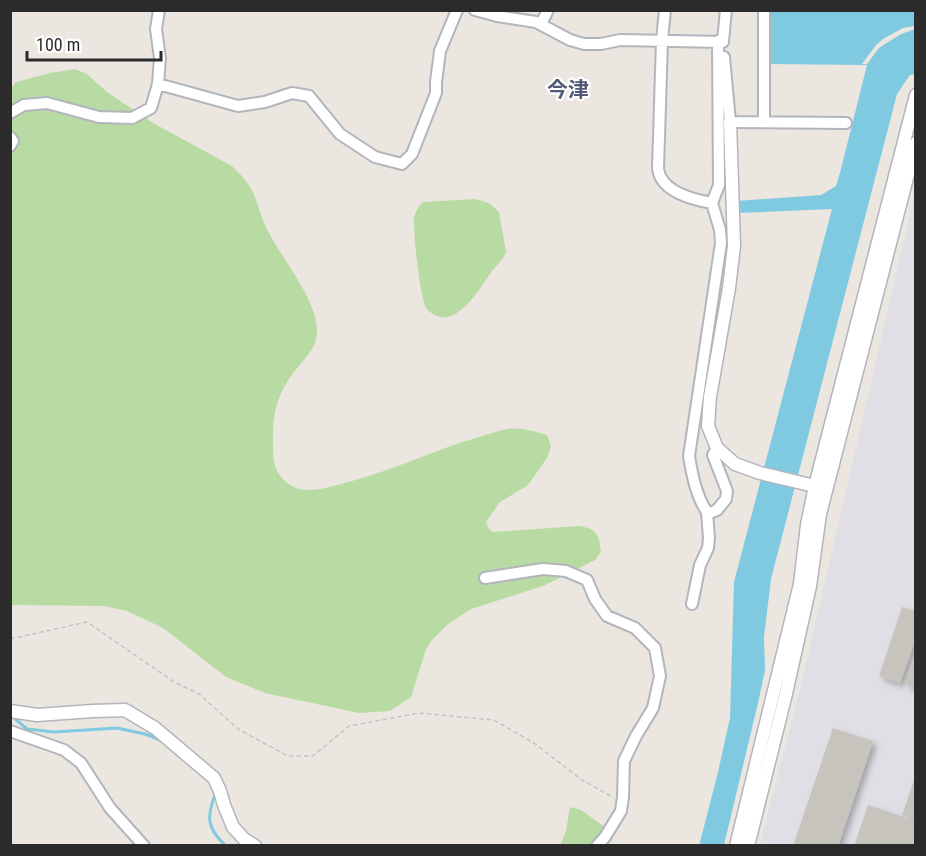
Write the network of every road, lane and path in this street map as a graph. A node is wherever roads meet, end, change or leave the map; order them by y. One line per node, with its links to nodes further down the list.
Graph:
1 (159, 10): 11 (street)
2 (457, 10): 11 (street)
3 (475, 10): 8 (street)
4 (548, 10): 8 (street)
5 (665, 10): 9 (street)
6 (726, 10): 10 (street)
7 (764, 10): 15 (street)
8 (541, 24): 9 (street)
9 (662, 40): 10 (street); 20 (street)
10 (720, 41): 14 (street); 20 (street)
11 (158, 84): 13 (street)
12 (915, 95): 22 (street)
13 (10, 114)
14 (730, 122): 15 (street); 21 (street)
15 (764, 122): 16 (street)
16 (846, 123)
17 (10, 137): 19 (street)
18 (915, 143): 22 (street)
19 (10, 146)
20 (712, 203): 23 (street)
21 (717, 448): 22 (street); 23 (street)
22 (816, 486): 33 (street); 34 (street)
23 (707, 512): 25 (street)
24 (485, 578): 29 (street)
25 (692, 604)
26 (10, 639): 29 (path)
27 (10, 711): 31 (street)
28 (10, 731): 30 (street)
29 (623, 797): 32 (street)
30 (144, 846)
31 (255, 846)
32 (597, 846)
33 (736, 846)
34 (748, 846)

